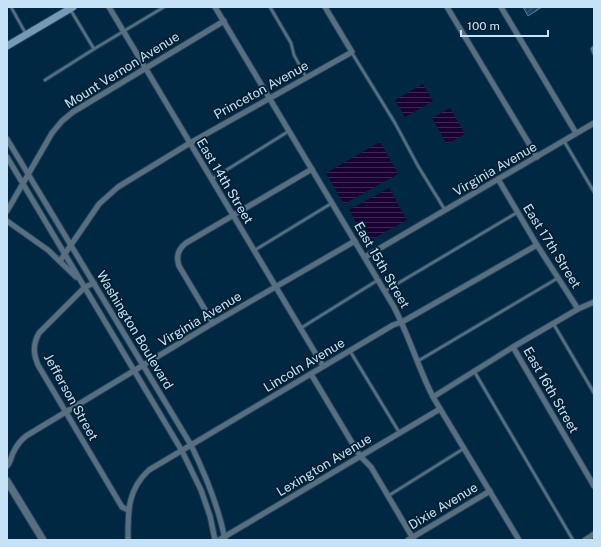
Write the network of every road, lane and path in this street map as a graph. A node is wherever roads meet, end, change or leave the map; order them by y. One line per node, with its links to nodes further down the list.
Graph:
1 (11, 7): 12 (lane)
2 (109, 7): 11 (street, East 14th Street)
3 (164, 7): 11 (lane)
4 (215, 7): 10 (street, East 15th Street)
5 (270, 7): 19 (lane)
6 (325, 7): 16 (street)
7 (448, 7): 29 (street)
8 (501, 7): 24 (street)
9 (71, 8): 12 (main road); 15 (lane)
10 (224, 21): 18 (street, Mount Vernon Avenue); 21 (street, East 15th Street)
11 (124, 32): 15 (lane); 18 (street, East 14th Street)
12 (27, 35): 13 (main road)
13 (7, 46)
14 (594, 47): 17 (lane)
15 (94, 49): 20 (lane)
16 (352, 52): 19 (street, Princeton Avenue); 37 (lane)
17 (594, 54)
18 (145, 68): 27 (street, East 14th Street); 31 (street, Mount Vernon Avenue)
19 (306, 78): 21 (street, Princeton Avenue)
20 (45, 80)
21 (269, 98): 23 (street, East 15th Street); 27 (street, Princeton Avenue)
22 (594, 123): 24 (street, Virginia Avenue)
23 (290, 131): 30 (street, East 15th Street); 32 (lane)
24 (576, 133): 26 (street, Virginia Avenue)
25 (7, 140): 31 (street, Washington Boulevard)
26 (564, 141): 29 (street, Virginia Avenue); 35 (lane)
27 (190, 143): 32 (street, East 14th Street); 43 (street, Princeton Avenue)
28 (7, 157): 34 (street, Washington Boulevard)
29 (537, 157): 33 (street, Virginia Avenue)
30 (312, 169): 36 (street, East 15th Street); 40 (street)
31 (28, 174): 34 (street, Mount Vernon Avenue); 43 (street, Washington Boulevard)
32 (211, 179): 40 (street, East 14th Street)
33 (498, 179): 37 (street, Virginia Avenue); 39 (street, East 17th Street)
34 (23, 184): 38 (street, Mount Vernon Avenue); 46 (street, Washington Boulevard)
35 (594, 192)
36 (333, 203): 42 (street, East 15th Street); 45 (lane)
37 (446, 210): 47 (street, Virginia Avenue)
38 (7, 211)
39 (518, 212): 44 (street, East 17th Street); 54 (lane)
40 (233, 216): 45 (street, East 14th Street); 58 (street)
41 (7, 222): 48 (street)
42 (355, 241): 47 (street, East 15th Street); 52 (street, Virginia Avenue)
43 (71, 245): 46 (street, Princeton Avenue); 51 (street, Washington Boulevard)
44 (537, 245): 49 (street, East 17th Street); 57 (street, Lincoln Avenue)
45 (254, 251): 52 (street, East 14th Street)
46 (64, 254): 48 (street, Princeton Avenue); 53 (street, Washington Boulevard)
47 (365, 258): 50 (street, East 15th Street)
48 (60, 261): 53 (street)
49 (558, 278): 56 (street, East 17th Street); 63 (lane)
50 (378, 280): 54 (street, East 15th Street); 60 (lane)
51 (94, 283): 53 (street, Jefferson Street); 64 (street, Washington Boulevard)
52 (276, 286): 58 (street, Virginia Avenue); 60 (street, East 14th Street)
53 (85, 287): 66 (street, Washington Boulevard); 72 (street, Jefferson Street)
54 (385, 291): 57 (street, East 15th Street)
55 (594, 302): 56 (street, East 17th Street)
56 (578, 309): 59 (street)
57 (402, 322): 62 (street, Lincoln Avenue); 63 (street, East 15th Street)
58 (213, 323): 64 (street, Virginia Avenue)
59 (553, 323): 61 (street); 69 (lane)
60 (300, 328): 65 (street, East 14th Street)
61 (513, 347): 67 (street); 80 (street, East 16th Street)
62 (350, 350): 65 (street, Lincoln Avenue); 73 (lane)
63 (418, 362): 70 (street, East 15th Street)
64 (142, 366): 66 (street, Virginia Avenue); 74 (street, Washington Boulevard)
65 (323, 366): 68 (street, Lincoln Avenue)
66 (134, 371): 72 (street, Virginia Avenue); 76 (street, Washington Boulevard)
67 (474, 371): 70 (street); 92 (lane)
68 (311, 374): 74 (street, Lincoln Avenue); 77 (street)
69 (594, 393)
70 (433, 397): 71 (street, East 15th Street)
71 (440, 409): 73 (street, Lexington Avenue); 75 (street, East 15th Street)
72 (65, 412): 78 (street, Virginia Avenue); 83 (street, Jefferson Street)
73 (399, 433): 77 (street, Lexington Avenue)
74 (191, 445): 76 (street, Lincoln Avenue); 85 (street, Washington Boulevard)
75 (464, 448): 81 (street, East 15th Street); 82 (lane)
76 (182, 451): 83 (street, Lincoln Avenue); 89 (street, Washington Boulevard)
77 (360, 456): 82 (street); 85 (street, Lexington Avenue)
78 (7, 466)
79 (7, 481): 87 (street)
80 (594, 486)
81 (490, 491): 86 (street, Dixie Avenue); 91 (street, East 15th Street)
82 (388, 496): 86 (street)
83 (128, 510): 88 (street, Lincoln Avenue)
84 (594, 534): 93 (street)
85 (225, 539): 90 (street, Lexington Avenue)
86 (411, 539)
87 (43, 540)
88 (128, 540)
89 (215, 540)
90 (219, 540)
91 (519, 540)
92 (573, 540)
93 (585, 540)

